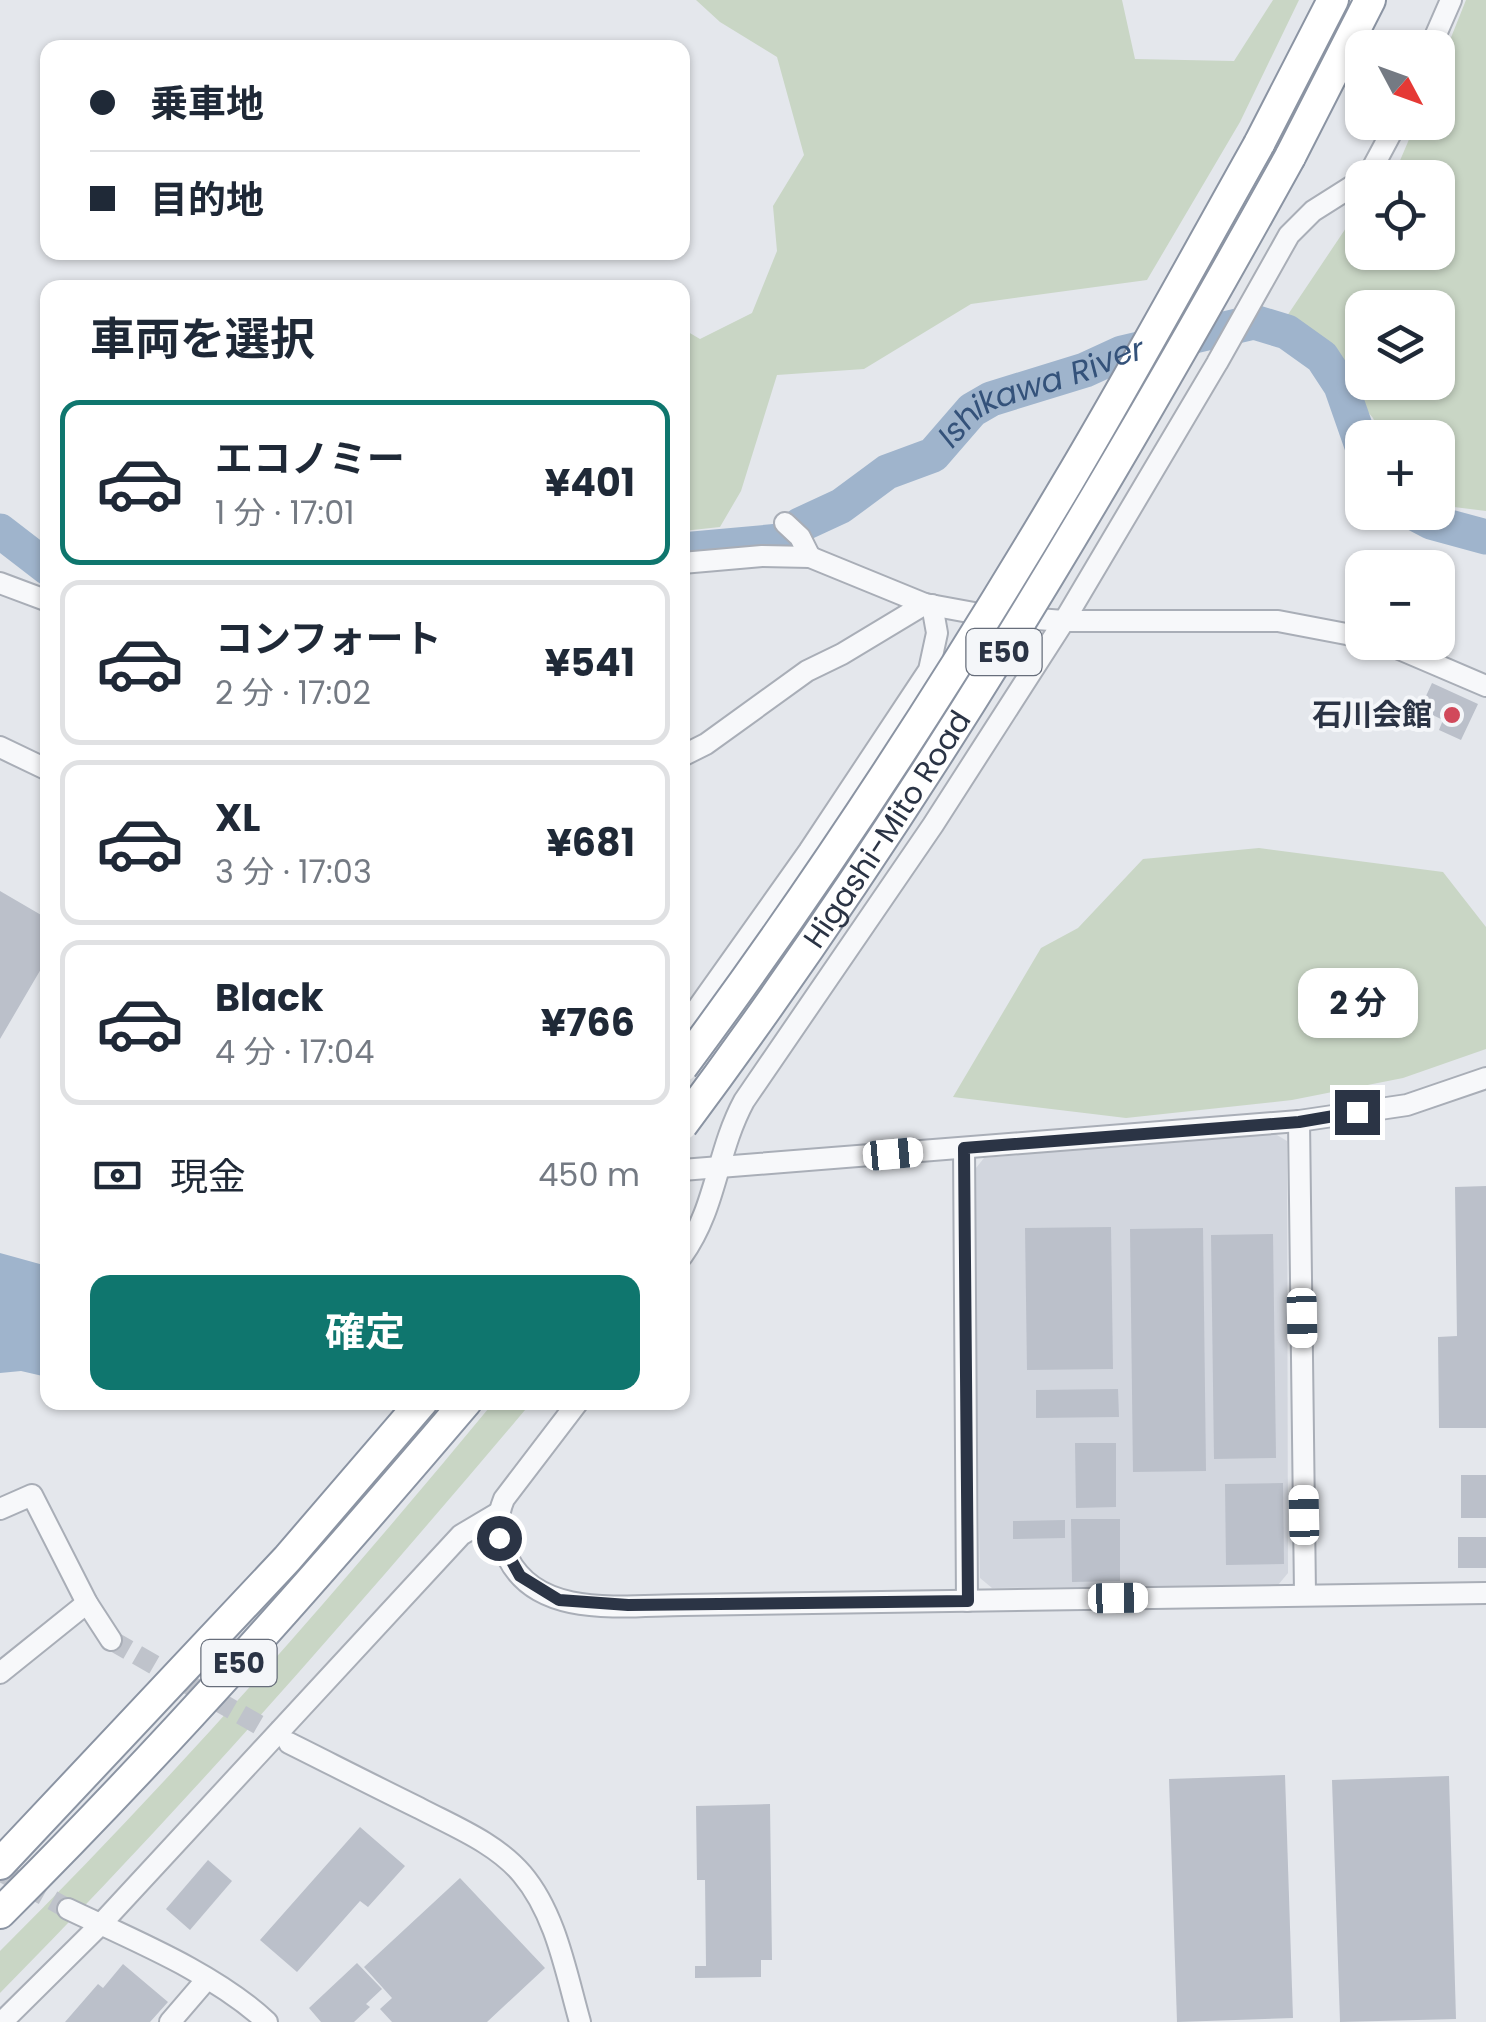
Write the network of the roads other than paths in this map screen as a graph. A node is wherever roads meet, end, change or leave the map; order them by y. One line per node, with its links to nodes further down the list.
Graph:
1 (1333, 0): 20 (highway, Higashi-Mito Road / E50, bridge)
2 (1370, 0): 22 (highway, Higashi-Mito Road / E50, bridge)
3 (1451, 0): 4 (street)
4 (1438, 30)
5 (1345, 191): 12 (street)
6 (793, 530): 7 (street)
7 (810, 557): 8 (street); 11 (street)
8 (690, 562)
9 (0, 583): 10 (street)
10 (40, 598)
11 (929, 605): 12 (street); 17 (street); 19 (street)
12 (1064, 621): 13 (street); 25 (street)
13 (1345, 634)
14 (1425, 660): 15 (street)
15 (1486, 686)
16 (0, 747): 18 (street)
17 (690, 752)
18 (40, 766)
19 (690, 1019)
20 (690, 1056)
21 (1486, 1078): 23 (street)
22 (690, 1114)
23 (1299, 1122): 24 (street); 34 (street)
24 (964, 1148): 25 (street); 35 (street)
25 (720, 1168): 26 (street); 27 (street)
26 (690, 1170)
27 (690, 1243)
28 (415, 1410): 40 (highway, E50)
29 (459, 1410): 42 (highway, E50)
30 (572, 1410): 32 (street)
31 (0, 1509): 36 (street)
32 (498, 1513): 35 (street); 43 (street)
33 (1486, 1593): 34 (street)
34 (1305, 1594): 35 (street)
35 (968, 1601)
36 (87, 1603): 37 (street); 38 (street)
37 (111, 1640)
38 (0, 1673)
39 (290, 1743): 48 (street)
40 (0, 1864)
41 (68, 1909): 43 (street)
42 (0, 1913)
43 (101, 1924): 44 (street); 45 (street)
44 (206, 1979): 46 (street); 47 (street)
45 (2, 2022)
46 (170, 2022)
47 (267, 2022)
48 (580, 2022)

